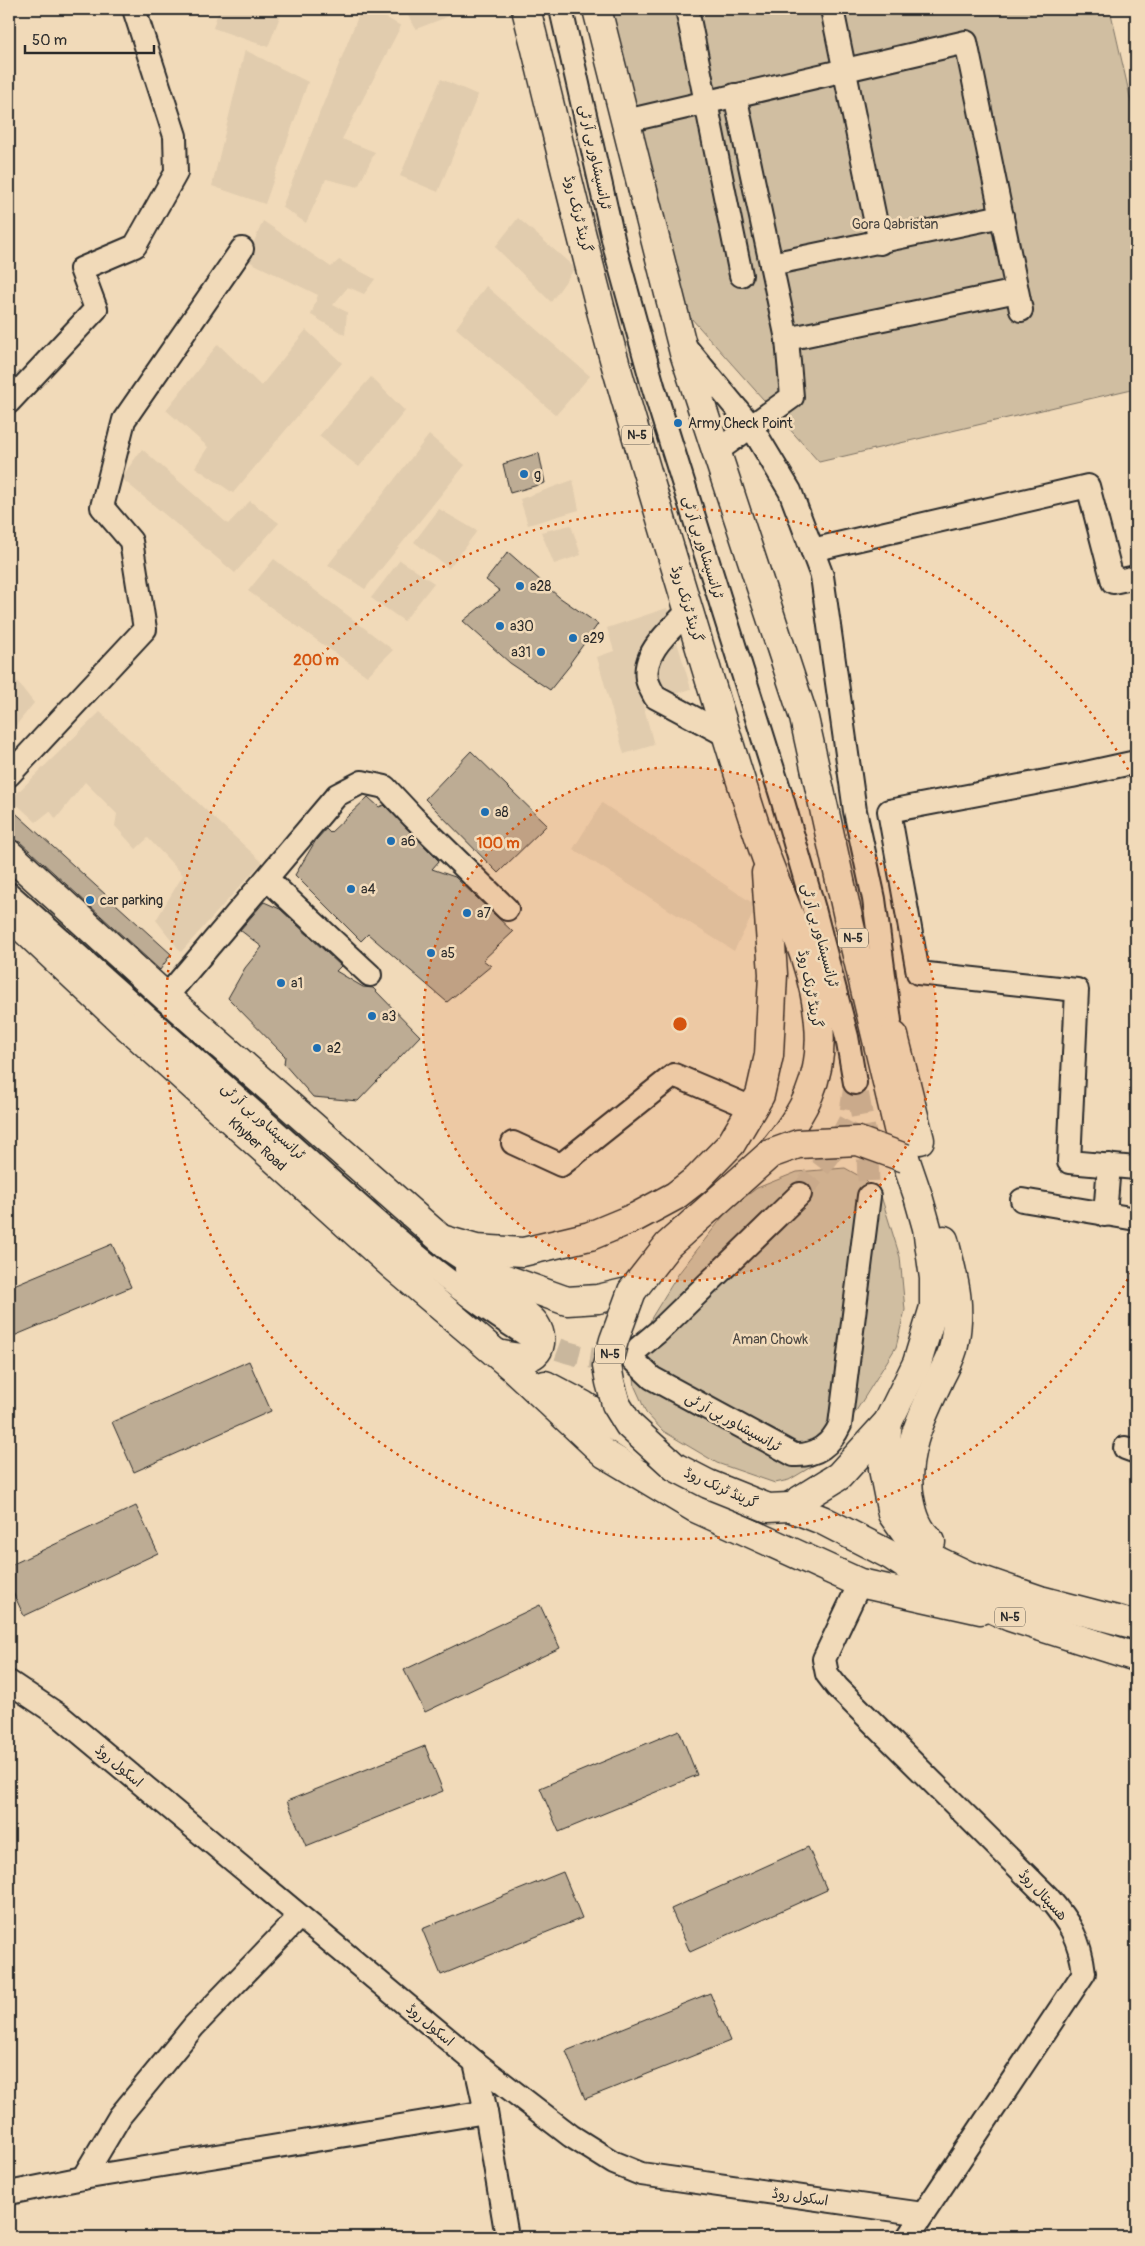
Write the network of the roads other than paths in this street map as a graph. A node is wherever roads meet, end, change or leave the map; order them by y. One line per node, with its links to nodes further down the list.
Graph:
1 (134, 9): 18 (street)
2 (526, 9): 23 (main road, گرینڈ ٹرنک روڈ / N-5)
3 (561, 9): 37 (street, ٹرانسپشاور بی آر ٹی)
4 (597, 9): 10 (main road, N-5)
5 (687, 9): 9 (street)
6 (832, 9): 7 (street)
7 (845, 70): 8 (street); 11 (street); 12 (street)
8 (735, 95): 9 (street); 14 (street)
9 (705, 102): 10 (street); 15 (street)
10 (626, 121): 17 (main road, N-5)
11 (1002, 216): 12 (street); 16 (street)
12 (880, 242): 14 (street)
13 (242, 249): 27 (street)
14 (771, 264): 16 (street)
15 (741, 275)
16 (786, 339): 19 (street)
17 (682, 342): 19 (street); 20 (main road, N-5)
18 (9, 399)
19 (751, 426): 20 (street); 21 (street)
20 (716, 451): 24 (main road, N-5)
21 (812, 550): 22 (street); 36 (street)
22 (1136, 577)
23 (689, 610): 25 (main road, گرینڈ ٹرنک روڈ / N-5); 25 (street)
24 (804, 718): 36 (main road); 41 (main road, N-5)
25 (726, 735): 29 (main road, گرینڈ ٹرنک روڈ / N-5)
26 (1136, 762): 42 (street)
27 (9, 775)
28 (9, 854): 35 (main road)
29 (766, 856): 38 (main road); 40 (main road, گرینڈ ٹرنک روڈ / N-5)
30 (266, 879): 32 (street); 34 (street); 35 (street)
31 (9, 894): 51 (street, ٹرانسپشاور بی آر ٹی)
32 (507, 909)
33 (9, 915): 52 (main road, Khyber Road)
34 (370, 975)
35 (166, 997): 49 (main road)
36 (890, 1021): 56 (main road)
37 (855, 1083)
38 (752, 1108): 39 (street); 49 (main road)
39 (512, 1143)
40 (770, 1154): 41 (main road, bridge); 50 (main road, گرینڈ ٹرنک روڈ / N-5, bridge)
41 (905, 1158): 53 (main road, N-5)
42 (1109, 1165): 43 (street); 47 (street)
43 (1136, 1168)
44 (800, 1194): 45 (street, ٹرانسپشاور بی آر ٹی)
45 (869, 1196)
46 (1022, 1200): 47 (street)
47 (1105, 1215): 48 (street)
48 (1136, 1220)
49 (446, 1243): 50 (main road); 52 (main road)
50 (632, 1291): 54 (main road, گرینڈ ٹرنک روڈ / N-5, bridge)
51 (528, 1336)
52 (505, 1361): 54 (main road, bridge); 57 (main road)
53 (888, 1422): 55 (main road); 56 (main road, N-5)
54 (675, 1467): 55 (main road, گرینڈ ٹرنک روڈ / N-5, bridge)
55 (790, 1507): 58 (main road, گرینڈ ٹرنک روڈ / N-5)
56 (967, 1575): 59 (main road, N-5)
57 (860, 1583): 58 (main road); 67 (street, ھسپتال روڈ)
58 (1010, 1617): 60 (main road, گرینڈ ٹرنک روڈ / N-5)
59 (1136, 1625)
60 (1136, 1657)
61 (9, 1682): 62 (street, اسکول روڈ)
62 (299, 1917): 63 (street, اسکول روڈ); 65 (street)
63 (475, 2062): 64 (street); 67 (street, اسکول روڈ)
64 (486, 2112): 65 (street); 68 (street)
65 (83, 2178): 66 (street)
66 (9, 2193)
67 (923, 2214): 69 (street, ھسپتال روڈ)
68 (507, 2237)
69 (908, 2237)

